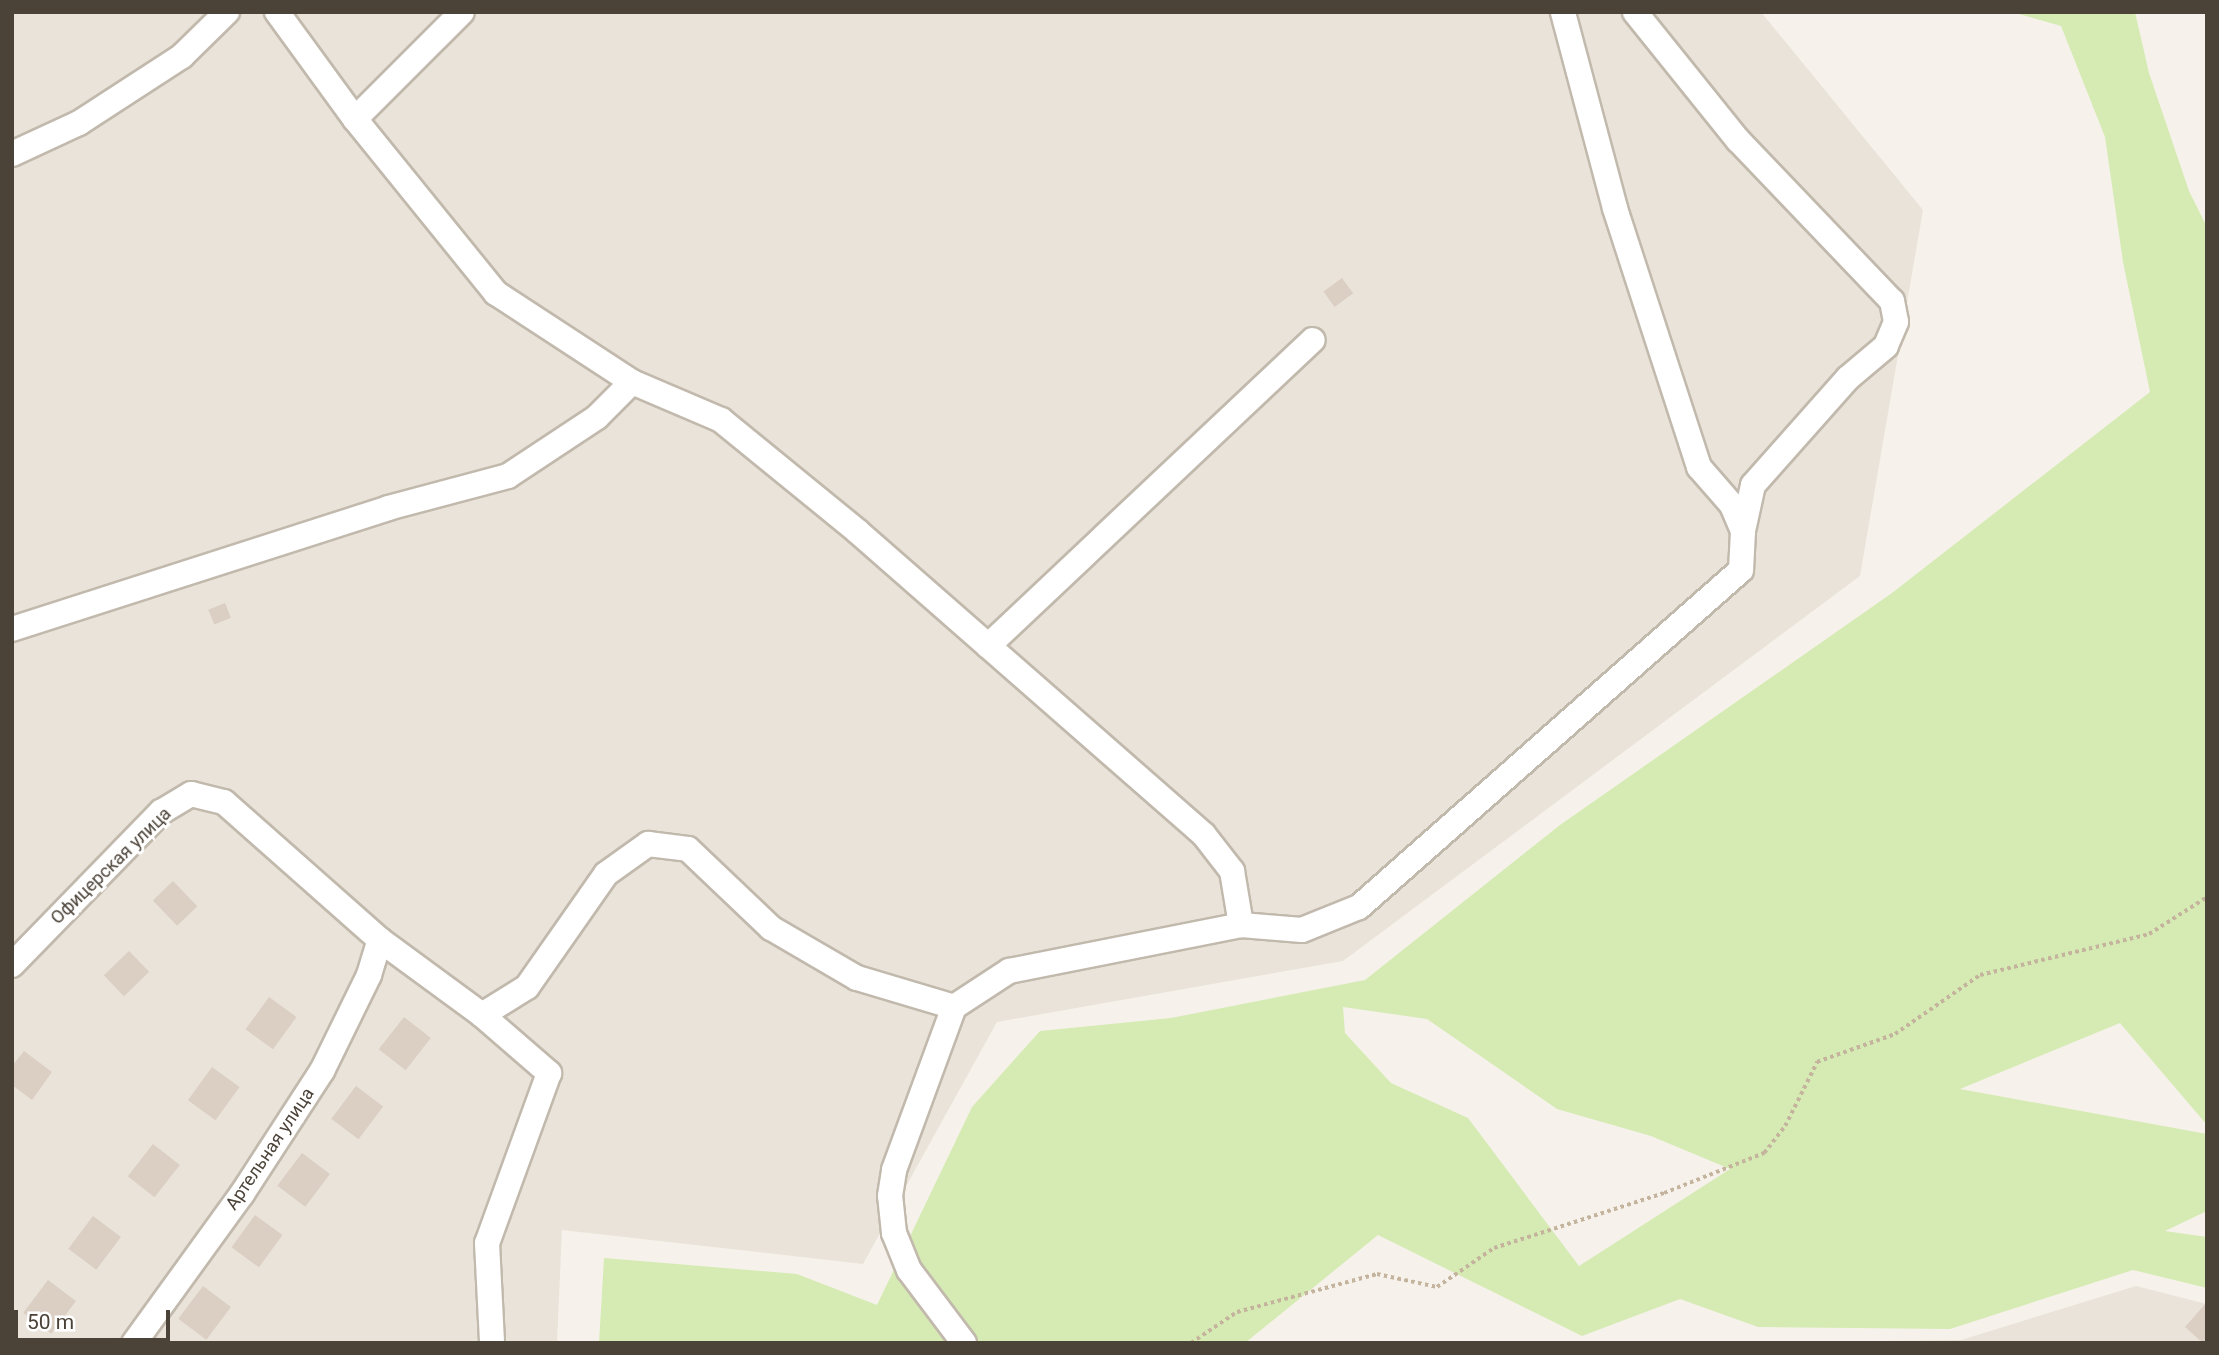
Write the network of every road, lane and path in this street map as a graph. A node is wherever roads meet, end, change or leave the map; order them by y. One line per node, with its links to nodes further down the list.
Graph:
1 (227, 12): 7 (street)
2 (277, 12): 6 (street)
3 (461, 12): 6 (street)
4 (1563, 12): 10 (street)
5 (1635, 12): 10 (street)
6 (355, 119): 9 (street)
7 (12, 154)
8 (1313, 340): 12 (street)
9 (632, 382): 11 (street); 12 (street)
10 (1743, 531): 14 (street)
11 (12, 629)
12 (988, 646): 14 (street)
13 (2207, 897): 22 (path)
14 (1241, 925): 17 (street)
15 (380, 940): 16 (street, Офицерская улица); 18 (street, Офицерская улица); 19 (street, Артельная улица)
16 (12, 965)
17 (954, 1007): 18 (street); 21 (street)
18 (482, 1015): 20 (street, Офицерская улица)
19 (134, 1343)
20 (492, 1343)
21 (964, 1343)
22 (1191, 1343)

